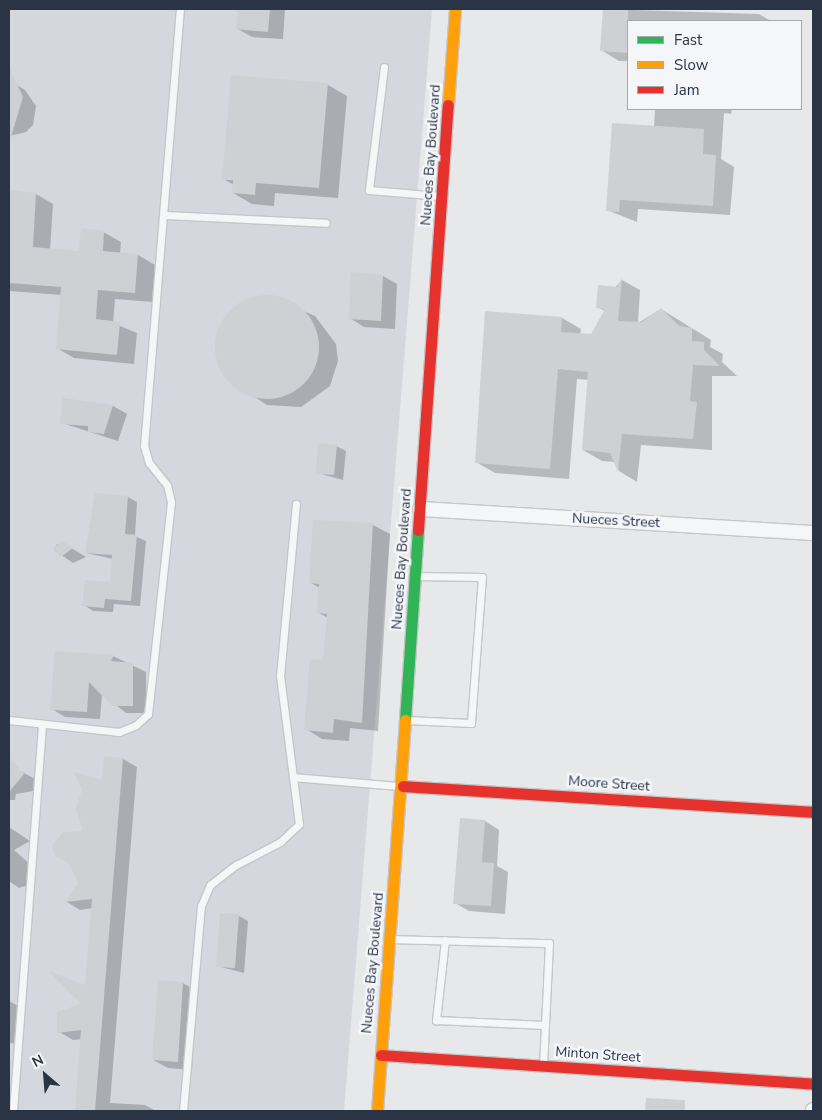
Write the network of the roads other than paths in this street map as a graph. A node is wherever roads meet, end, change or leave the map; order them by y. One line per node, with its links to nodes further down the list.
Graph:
1 (180, 9): 5 (lane)
2 (455, 9): 4 (street, Nueces Bay Boulevard)
3 (384, 67): 4 (lane)
4 (443, 196): 8 (street, Nueces Bay Boulevard)
5 (164, 215): 6 (lane); 13 (lane)
6 (326, 223)
7 (296, 504): 14 (lane)
8 (420, 509): 9 (street, Nueces Street); 10 (street, Nueces Bay Boulevard)
9 (813, 533)
10 (416, 576): 12 (street, Nueces Bay Boulevard); 12 (lane)
11 (9, 720): 13 (lane)
12 (407, 720): 15 (street, Nueces Bay Boulevard)
13 (42, 724): 23 (lane)
14 (293, 777): 15 (lane); 24 (lane)
15 (403, 786): 16 (street, Moore Street); 17 (street, Nueces Bay Boulevard)
16 (813, 812)
17 (390, 939): 18 (lane); 20 (street, Nueces Bay Boulevard)
18 (445, 940): 19 (lane); 19 (lane)
19 (545, 1025): 21 (lane)
20 (381, 1055): 21 (street, Minton Street); 25 (street, Nueces Bay Boulevard)
21 (543, 1066): 22 (street, Minton Street)
22 (813, 1084)
23 (13, 1111)
24 (183, 1111)
25 (377, 1111)

